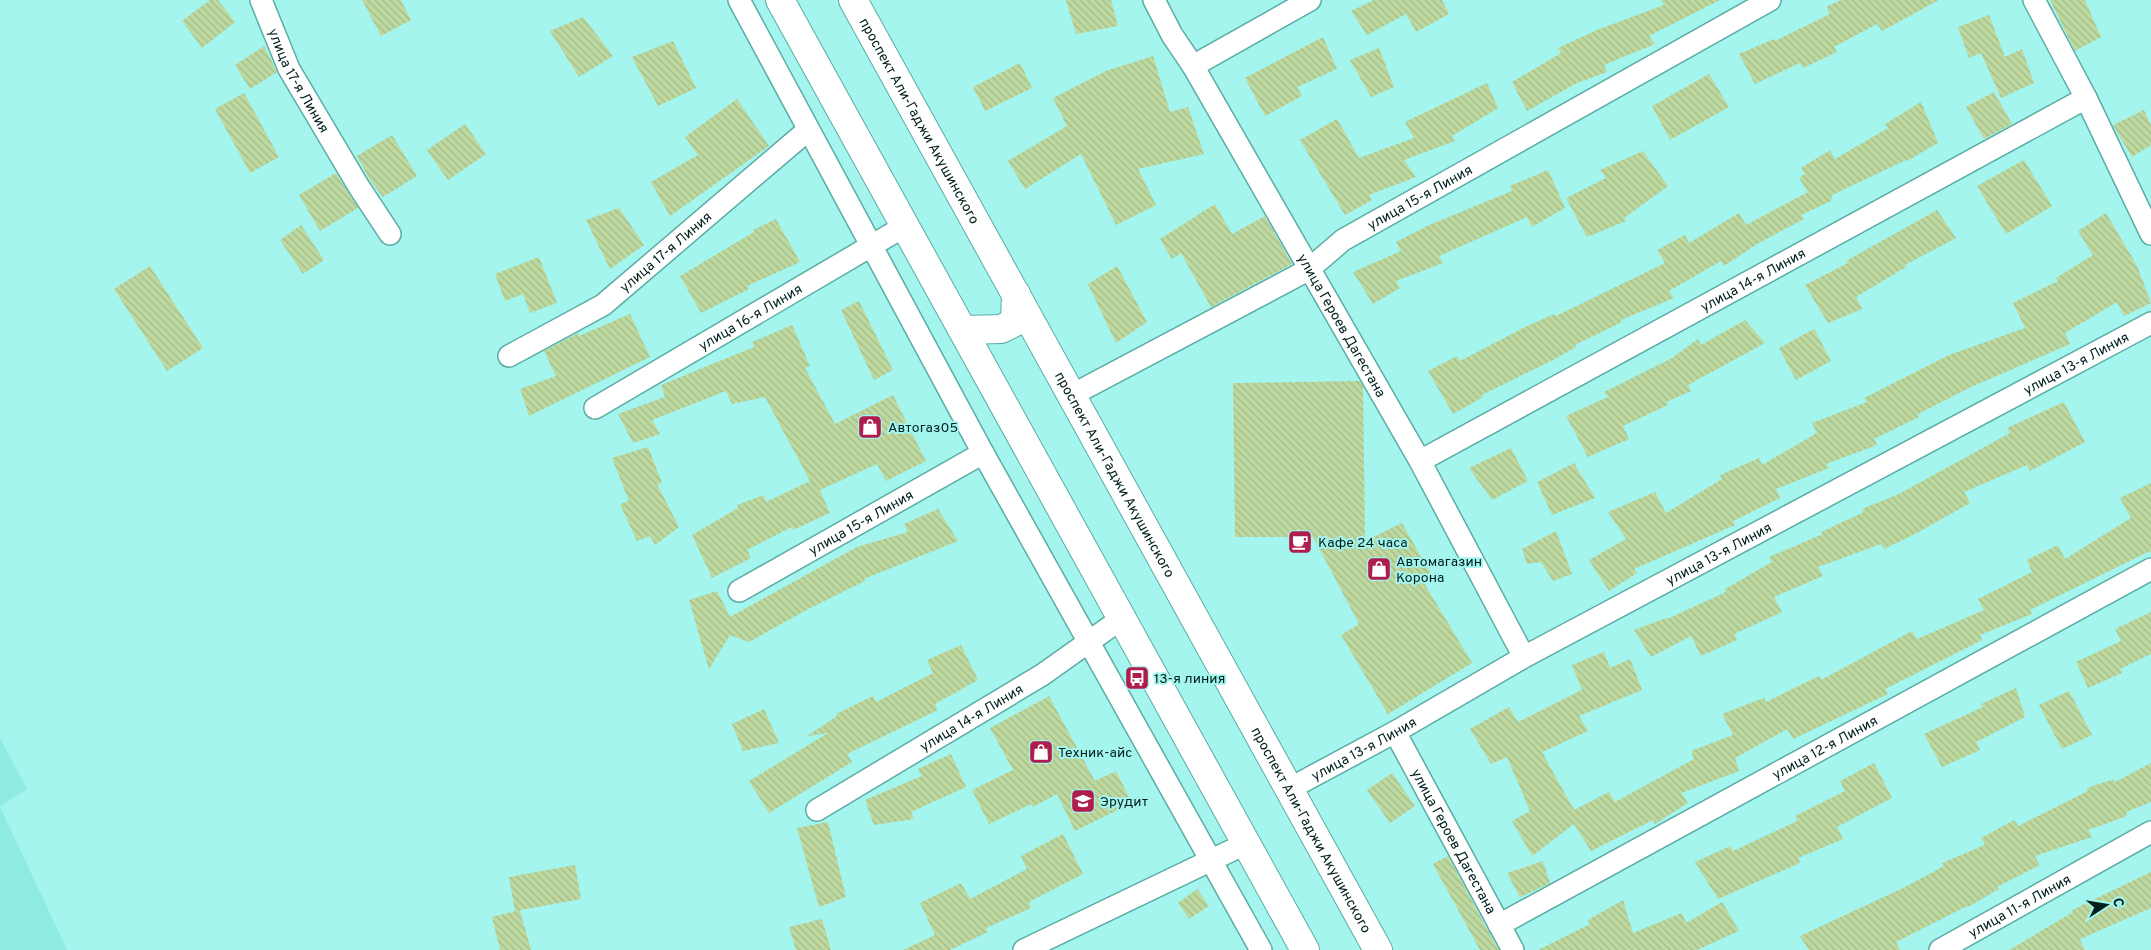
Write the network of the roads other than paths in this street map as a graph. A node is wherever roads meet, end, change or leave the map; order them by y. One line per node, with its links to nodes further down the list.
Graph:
1 (261, 0): 13 (street, улица 17-я Линия)
2 (739, 0): 11 (street)
3 (780, 0): 12 (main road)
4 (853, 0): 17 (main road, проспект Али-Гаджи Акушинского)
5 (1154, 0): 9 (street, улица Героев Дагестана)
6 (1310, 0): 9 (street)
7 (1770, 0): 16 (street, улица 15-я Линия)
8 (2034, 0): 10 (street)
9 (1193, 66): 16 (street, улица Героев Дагестана)
10 (2086, 98): 14 (street); 24 (street, улица 14-я Линия)
11 (808, 130): 15 (street); 20 (street, улица 17-я Линия)
12 (905, 226): 15 (street, улица 16-я Линия); 19 (main road)
13 (390, 234)
14 (2151, 234)
15 (870, 247): 22 (street, улица 16-я Линия); 23 (street)
16 (1308, 270): 21 (street, улица 15-я Линия); 24 (street, улица Героев Дагестана)
17 (1016, 294): 19 (main road); 21 (main road, проспект Али-Гаджи Акушинского)
18 (2151, 323): 29 (street, улица 13-я Линия)
19 (964, 330): 27 (main road)
20 (509, 356)
21 (1072, 395): 31 (main road, проспект Али-Гаджи Акушинского)
22 (595, 408)
23 (983, 453): 26 (street, улица 15-я Линия); 28 (street)
24 (1420, 461): 29 (street, улица Героев Дагестана)
25 (2151, 569): 36 (street, улица 12-я Линия)
26 (739, 591)
27 (1121, 619): 28 (street, улица 14-я Линия); 34 (main road)
28 (1089, 641): 32 (street, улица 14-я Линия); 35 (street)
29 (1524, 657): 30 (street, улица 13-я Линия)
30 (1394, 732): 31 (street, улица 13-я Линия); 36 (street, улица Героев Дагестана)
31 (1289, 789): 40 (main road, проспект Али-Гаджи Акушинского)
32 (817, 810)
33 (2151, 832): 42 (street, улица 11-я Линия)
34 (1246, 844): 35 (street); 39 (main road)
35 (1210, 860): 37 (street); 38 (street)
36 (1500, 925): 41 (street, улица Героев Дагестана)
37 (1024, 950)
38 (1261, 950)
39 (1305, 950)
40 (1378, 950)
41 (1513, 950)
42 (1940, 950)

